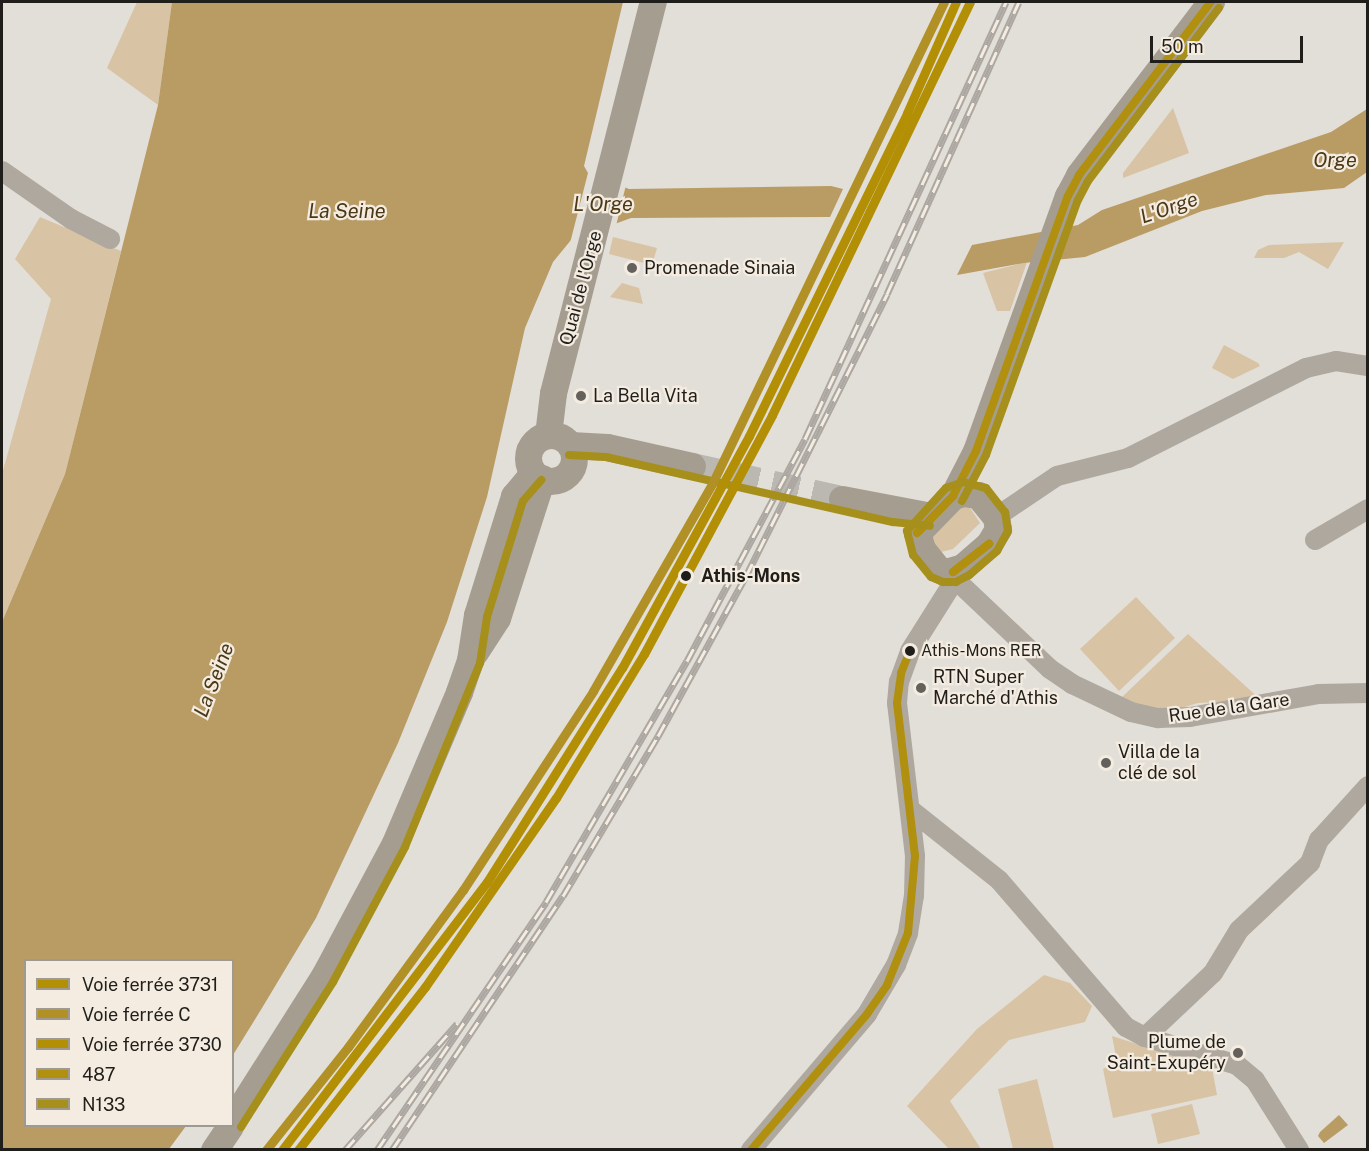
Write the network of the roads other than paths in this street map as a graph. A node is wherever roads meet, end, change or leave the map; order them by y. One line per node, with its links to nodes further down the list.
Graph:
1 (653, 2): 6 (main road, Quai de l'Orge)
2 (1211, 2): 9 (main road)
3 (2, 171): 4 (street)
4 (110, 239)
5 (1368, 366): 12 (street)
6 (559, 440): 7 (main road); 8 (main road); 8 (main road)
7 (692, 466)
8 (538, 475): 20 (main road)
9 (965, 496): 12 (main road); 13 (main road)
10 (842, 499): 13 (main road)
11 (1368, 509): 14 (street)
12 (996, 517): 15 (main road)
13 (924, 524): 15 (main road)
14 (1315, 540)
15 (960, 574): 16 (street, Rue de la Gare); 18 (street)
16 (1368, 693)
17 (1368, 786): 19 (street)
18 (911, 810): 19 (street); 23 (street)
19 (1144, 1036): 24 (street)
20 (234, 1119)
21 (229, 1127): 22 (main road)
22 (214, 1149)
23 (751, 1149)
24 (1299, 1149)

